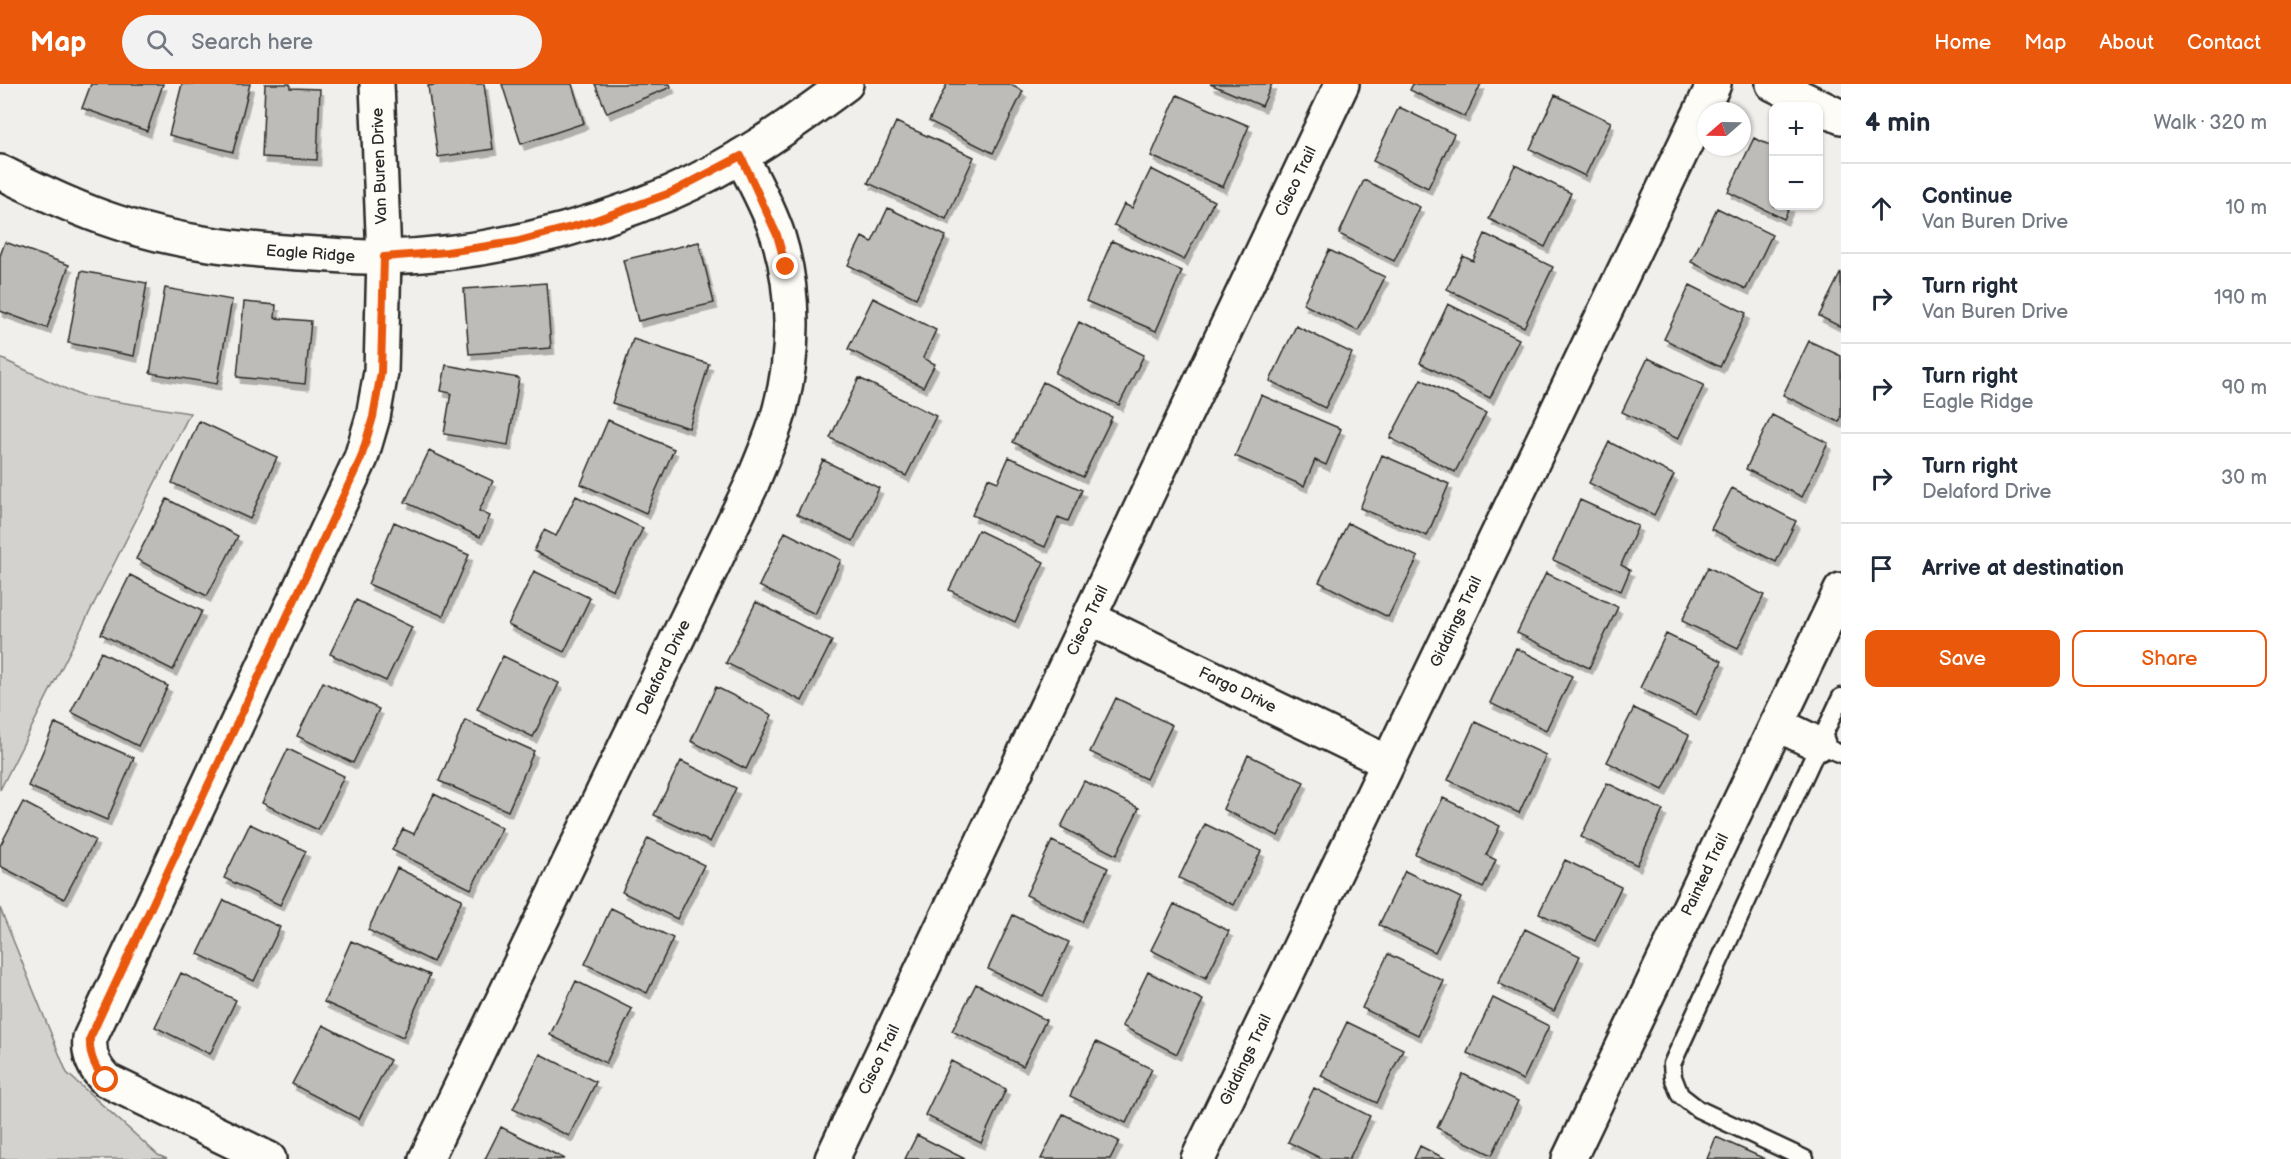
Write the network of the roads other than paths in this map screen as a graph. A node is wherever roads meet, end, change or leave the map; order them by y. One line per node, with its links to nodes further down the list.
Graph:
1 (377, 84): 9 (street, Van Buren Drive)
2 (846, 84): 7 (street, Eagle Ridge)
3 (1342, 84): 11 (street, Cisco Trail)
4 (1714, 84): 15 (street, Giddings Trail)
5 (1773, 84): 6 (street)
6 (1841, 117)
7 (741, 156): 9 (street, Eagle Ridge); 17 (street, Delaford Drive)
8 (0, 172): 9 (street, Eagle Ridge)
9 (384, 257): 16 (street, Van Buren Drive)
10 (1841, 590): 13 (street, Painted Trail)
11 (1089, 618): 15 (street, Fargo Drive); 18 (street, Cisco Trail)
12 (1841, 697): 14 (lane)
13 (1777, 724): 14 (street); 20 (street, Painted Trail)
14 (1829, 749): 21 (lane)
15 (1388, 762): 19 (street, Giddings Trail)
16 (269, 1159)
17 (426, 1159)
18 (832, 1159)
19 (1198, 1159)
20 (1569, 1159)
21 (1805, 1159)

